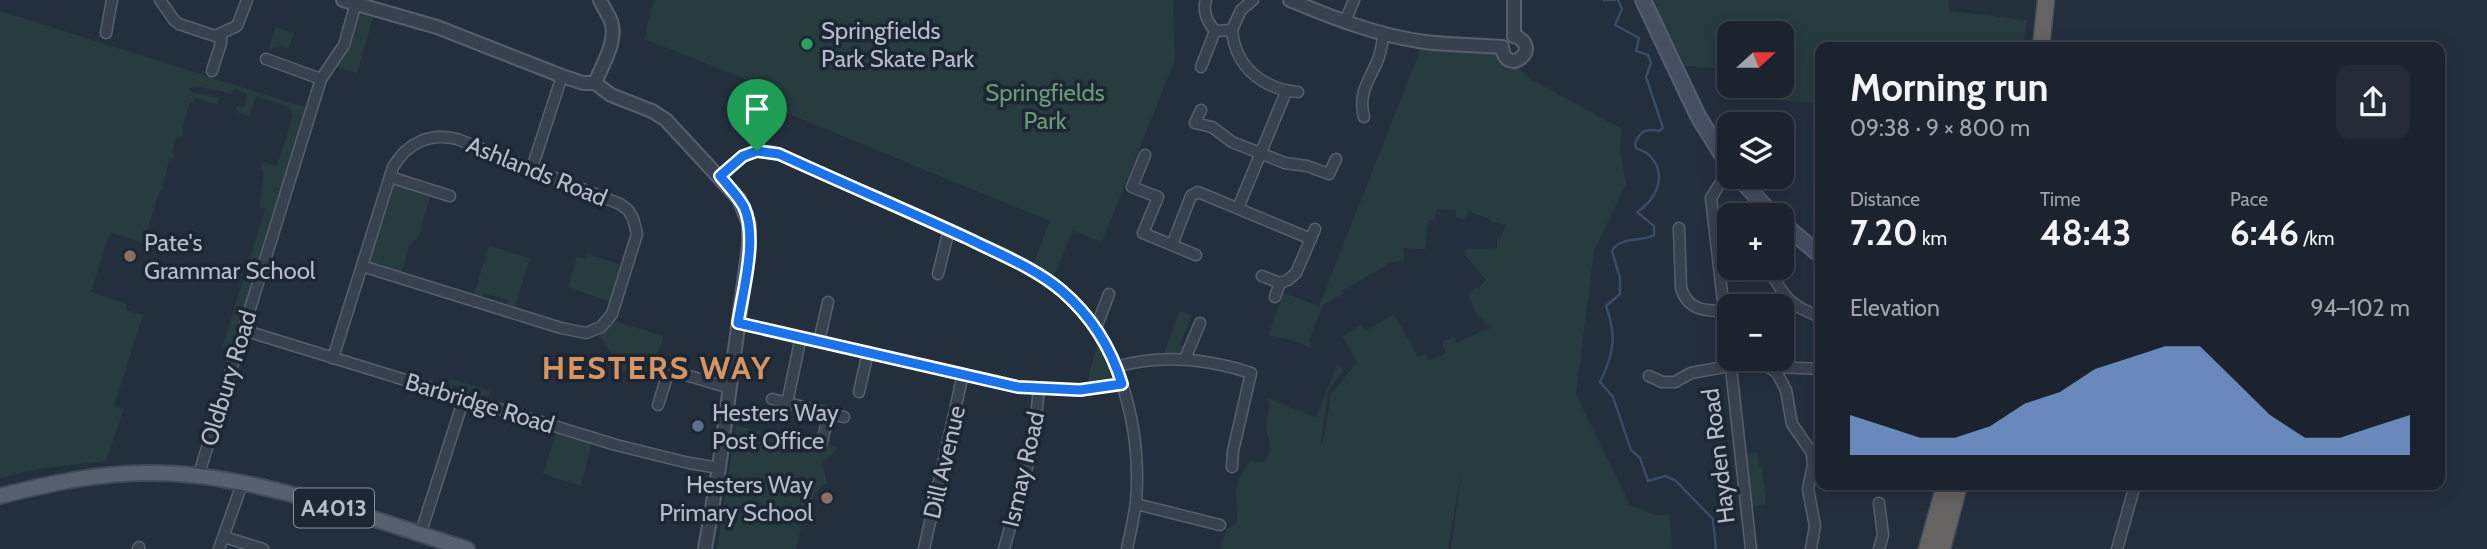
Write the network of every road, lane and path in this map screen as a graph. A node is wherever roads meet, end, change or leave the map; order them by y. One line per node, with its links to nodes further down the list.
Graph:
1 (112, 0): 17 (street)
2 (160, 0): 19 (street)
3 (247, 0): 19 (street)
4 (343, 0): 13 (street)
5 (600, 0): 28 (street)
6 (1206, 0): 16 (street)
7 (1253, 0): 15 (street)
8 (1290, 0): 14 (street)
9 (1354, 0): 14 (street)
10 (1514, 0): 20 (street)
11 (1643, 0): 33 (main road)
12 (2046, 0): 21 (highway)
13 (356, 3): 26 (street); 27 (street, Oldbury Road)
14 (1345, 22): 18 (street)
15 (1232, 30): 16 (street); 29 (street)
16 (1215, 31): 24 (street)
17 (106, 33)
18 (1384, 33): 22 (street); 32 (street)
19 (221, 35): 25 (street)
20 (1514, 36): 22 (street); 22 (street)
21 (2042, 42)
22 (1502, 47)
23 (266, 59): 27 (street)
24 (1201, 67)
25 (212, 71)
26 (562, 76): 28 (street); 37 (street)
27 (321, 79): 65 (street, Oldbury Road)
28 (595, 83): 38 (street)
29 (1286, 92): 30 (street); 34 (street)
30 (1298, 92)
31 (1200, 110): 34 (street)
32 (1364, 117)
33 (1717, 147)
34 (1261, 153): 36 (street); 44 (street)
35 (1144, 155): 49 (street)
36 (1336, 159)
37 (532, 168): 39 (street, Ashlands Road); 52 (street, Ashlands Road)
38 (720, 176): 47 (street); 62 (street)
39 (390, 177): 42 (street); 52 (street, Ashlands Road)
40 (1717, 188): 46 (street, Hayden Road)
41 (1749, 189): 43 (main road)
42 (450, 196)
43 (1762, 203)
44 (1238, 208): 49 (street); 55 (street)
45 (1679, 228): 60 (street)
46 (1717, 228)
47 (949, 230): 53 (street); 64 (street)
48 (1794, 233): 50 (main road)
49 (1172, 245): 51 (street)
50 (1815, 251)
51 (1196, 255)
52 (362, 266): 69 (street, Ashlands Road)
53 (938, 274)
54 (1262, 276): 55 (street)
55 (1280, 283): 57 (street)
56 (1109, 294): 64 (street)
57 (1275, 297)
58 (828, 302): 67 (street)
59 (1794, 303): 61 (street)
60 (1717, 310)
61 (1815, 315)
62 (738, 323): 66 (street); 80 (street)
63 (1200, 323): 70 (street)
64 (1096, 328): 72 (street)
65 (243, 330): 69 (street, Barbridge Road); 94 (street, Oldbury Road)
66 (802, 337): 67 (street); 85 (street)
67 (819, 341): 68 (street)
68 (868, 352): 77 (street); 82 (street)
69 (333, 358): 83 (street, Barbridge Road)
70 (1185, 359): 72 (street); 92 (street)
71 (1717, 364): 78 (street)
72 (1116, 367): 79 (street)
73 (1794, 368): 74 (street)
74 (1815, 369)
75 (1731, 371): 112 (street, Hayden Road)
76 (1774, 371): 90 (street)
77 (963, 374): 81 (street); 109 (street, Dill Avenue)
78 (1649, 376)
79 (1122, 384): 81 (street); 101 (street)
80 (730, 388): 86 (street); 93 (street)
81 (1039, 389): 110 (street, Ismay Road)
82 (859, 393)
83 (464, 398): 93 (street, Barbridge Road); 103 (street)
84 (772, 400): 85 (street)
85 (787, 403): 87 (street)
86 (658, 405)
87 (828, 413): 88 (street); 89 (street)
88 (844, 417)
89 (822, 442)
90 (1815, 451)
91 (1815, 456): 113 (street)
92 (1232, 467)
93 (719, 468): 108 (street)
94 (198, 477): 95 (main road, A4013); 99 (main road, A4013)
95 (242, 484): 103 (main road, A4013); 104 (street)
96 (1944, 490): 115 (highway)
97 (1958, 490): 116 (highway)
98 (2134, 490): 117 (street)
99 (0, 496)
100 (1879, 503): 114 (street)
101 (1136, 504): 102 (street); 111 (street)
102 (1220, 525)
103 (421, 534): 107 (main road, A4013)
104 (224, 537): 105 (street); 106 (street)
105 (219, 549)
106 (263, 549)
107 (467, 549)
108 (705, 549)
109 (924, 549)
110 (1004, 549)
111 (1127, 549)
112 (1751, 549)
113 (1811, 549)
114 (1879, 549)
115 (1927, 549)
116 (1942, 549)
117 (2117, 549)

